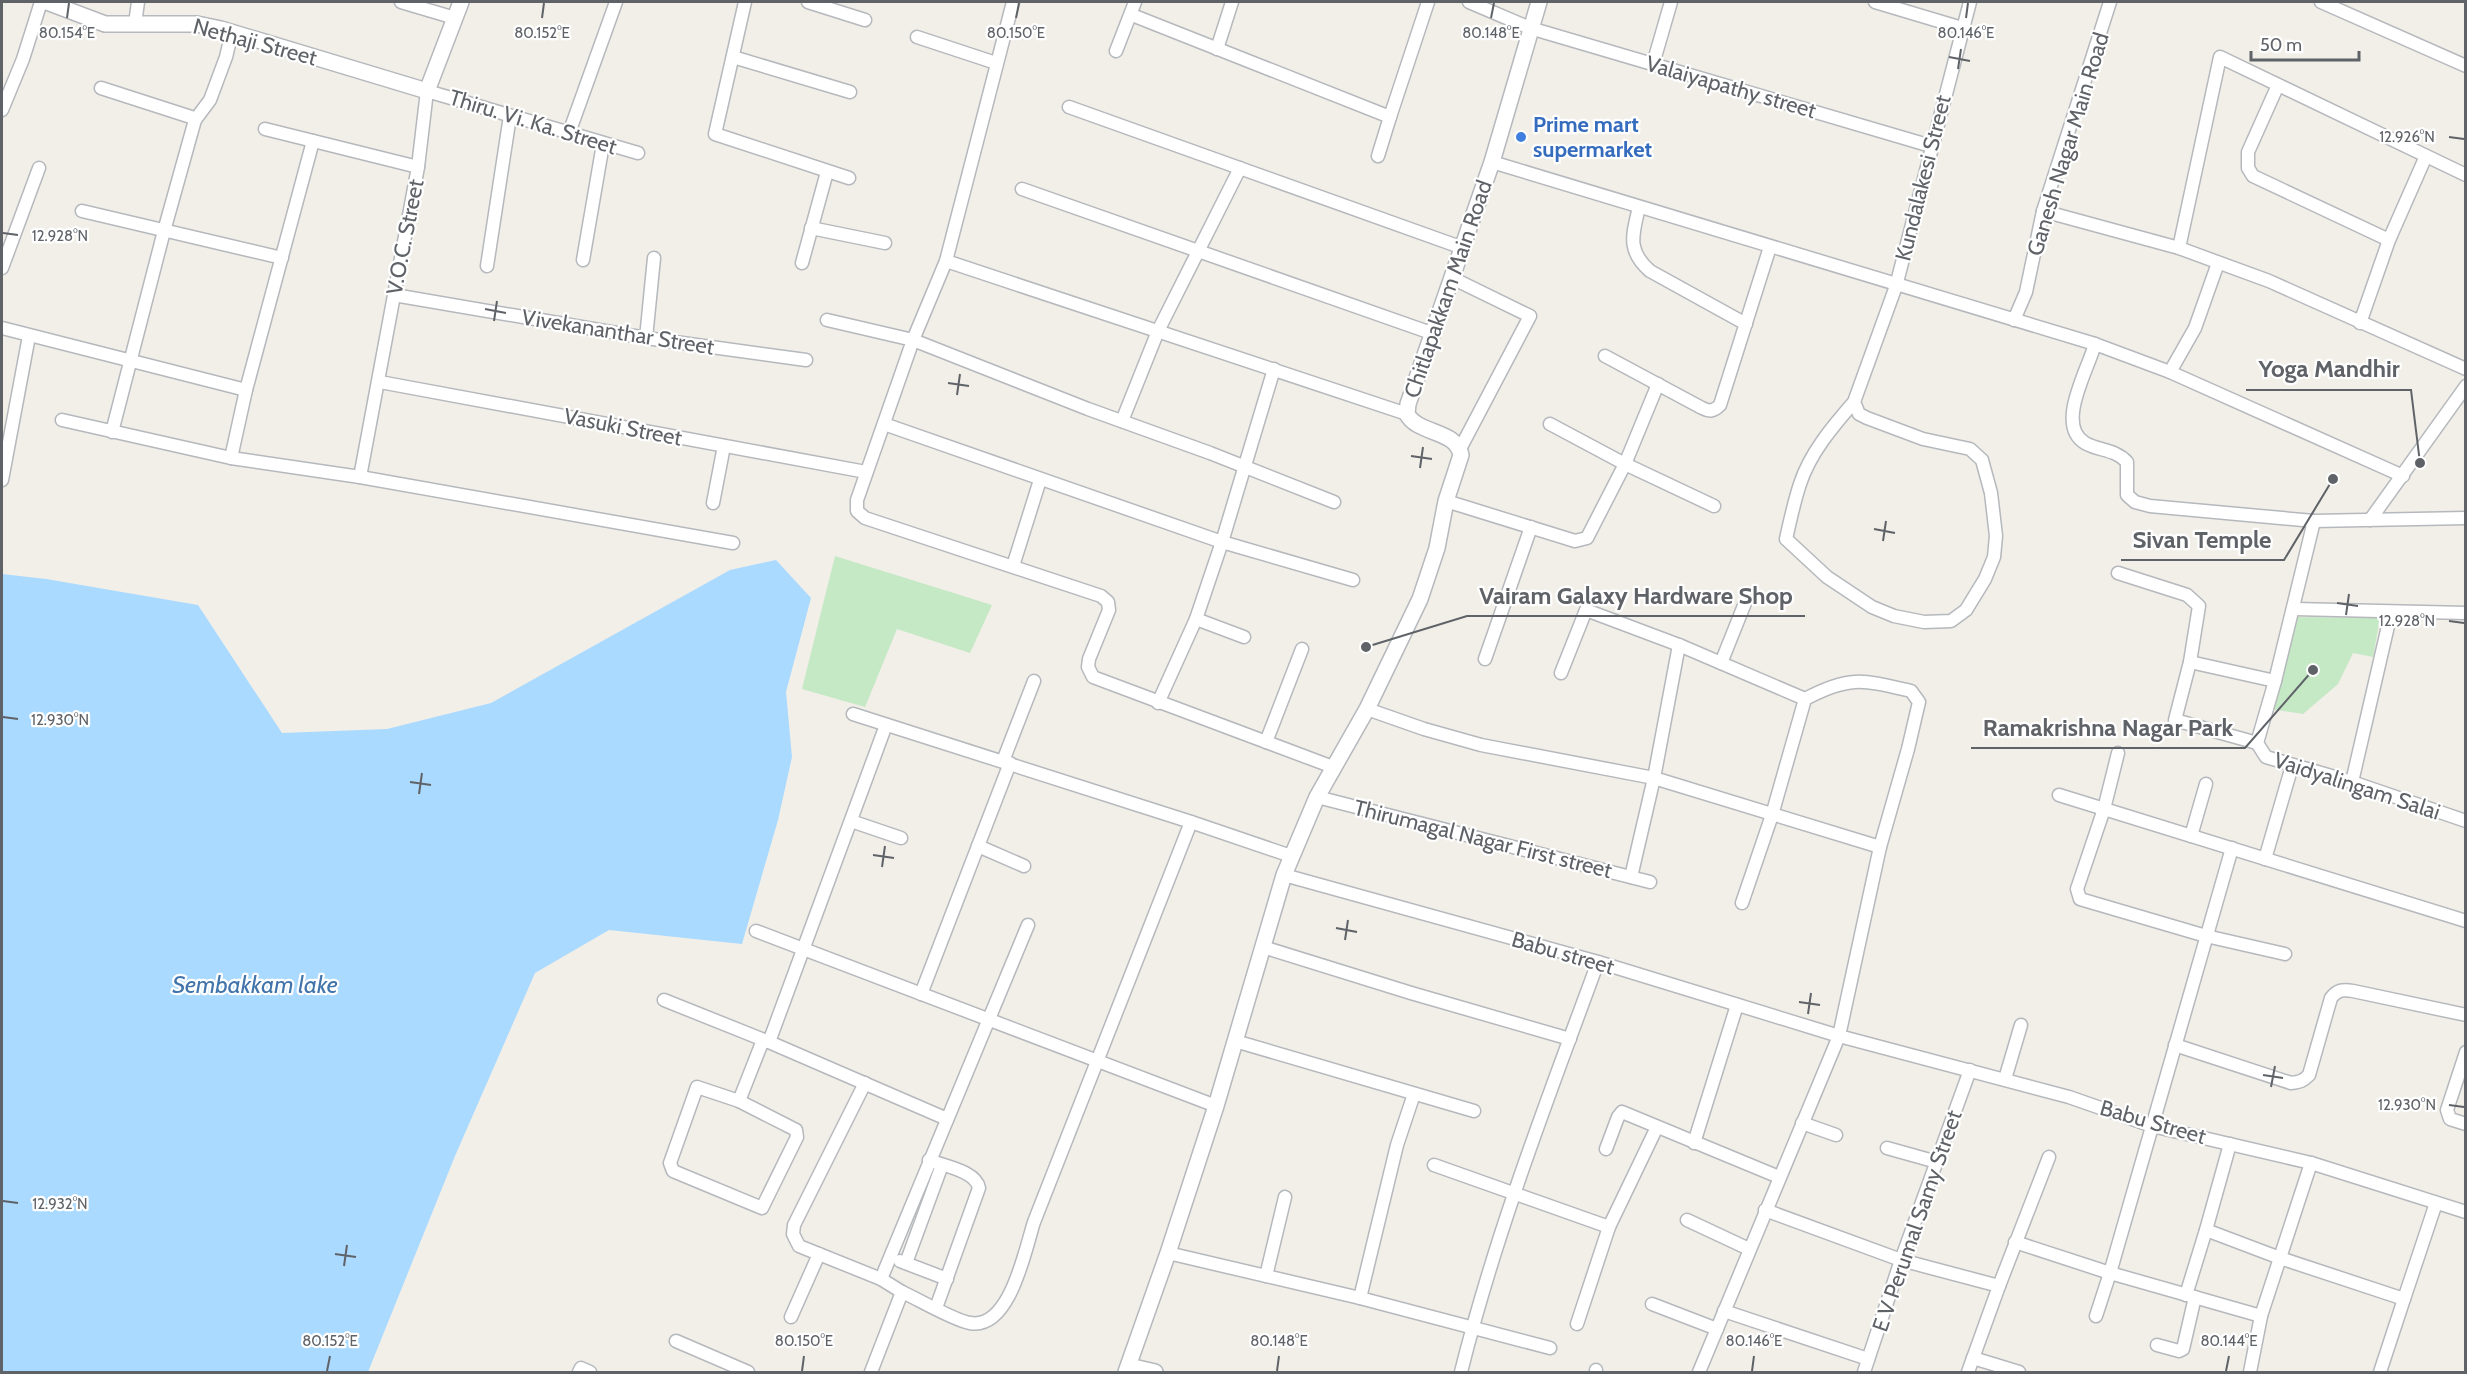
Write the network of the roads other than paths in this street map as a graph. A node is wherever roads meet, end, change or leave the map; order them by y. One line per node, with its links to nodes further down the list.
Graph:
1 (41, 2): 39 (street)
2 (47, 2): 23 (street, Nethaji Street)
3 (138, 2): 23 (street)
4 (402, 2): 21 (street)
5 (461, 2): 21 (street, V.O.C. Street)
6 (616, 2): 44 (street)
7 (745, 2): 30 (street)
8 (808, 2): 22 (street)
9 (1013, 2): 31 (street)
10 (1135, 2): 20 (street)
11 (1232, 2): 28 (street)
12 (1428, 2): 41 (street)
13 (1469, 2): 24 (street, Valaiyapathy street)
14 (1539, 2): 24 (street, Chitlapakkam Main Road)
15 (1671, 2): 32 (street)
16 (1875, 2): 25 (street)
17 (1970, 2): 25 (street, Kundalakesi Street)
18 (2110, 2): 61 (street, Ganesh Nagar Main Road)
19 (2321, 2): 33 (street)
20 (1132, 15): 28 (street); 29 (street)
21 (455, 18): 36 (street, V.O.C. Street)
22 (865, 20)
23 (135, 24): 26 (street, Nethaji Street)
24 (1530, 28): 32 (street, Valaiyapathy street); 51 (street, Chitlapakkam Main Road)
25 (1962, 28): 47 (street, Kundalakesi Street)
26 (232, 32): 36 (street, Nethaji Street); 42 (street)
27 (917, 37): 31 (street)
28 (1217, 49): 41 (street)
29 (1116, 51)
30 (733, 57): 37 (street); 55 (street)
31 (996, 63): 73 (street)
32 (1653, 64): 47 (street, Valaiyapathy street)
33 (2466, 66)
34 (2278, 85): 50 (street); 64 (street); 68 (street)
35 (100, 88): 42 (street)
36 (427, 91): 40 (street, Thiru. Vi. Ka. Street); 52 (street, V.O.C. Street)
37 (850, 92)
38 (1069, 107): 54 (street)
39 (2, 110)
40 (510, 116): 44 (street, Thiru. Vi. Ka. Street); 76 (street)
41 (1390, 117): 49 (street)
42 (195, 120): 63 (street)
43 (265, 129): 45 (street)
44 (569, 133): 46 (street, Thiru. Vi. Ka. Street)
45 (313, 141): 52 (street); 70 (street)
46 (603, 144): 48 (street, Thiru. Vi. Ka. Street); 72 (street)
47 (1931, 146): 79 (street, Kundalakesi Street)
48 (638, 153)
49 (1378, 156)
50 (2426, 156): 56 (street); 64 (street)
51 (1492, 162): 59 (street); 67 (street, Chitlapakkam Main Road)
52 (418, 167): 80 (street, V.O.C. Street)
53 (39, 168): 77 (street)
54 (1240, 168): 67 (street); 69 (street)
55 (827, 171): 57 (street); 62 (street)
56 (2466, 175)
57 (849, 178)
58 (1022, 189): 69 (street)
59 (1639, 207): 66 (street); 84 (street)
60 (82, 211): 63 (street)
61 (2043, 211): 68 (street); 82 (street, Ganesh Nagar Main Road)
62 (811, 228): 65 (street); 74 (street)
63 (164, 231): 70 (street); 94 (street)
64 (2389, 240): 83 (street)
65 (885, 243)
66 (1770, 247): 79 (street); 84 (street)
67 (1463, 248): 78 (street, Chitlapakkam Main Road)
68 (2180, 248): 75 (street)
69 (1196, 252): 86 (street); 87 (street)
70 (282, 258): 101 (street)
71 (654, 258): 89 (street)
72 (583, 260)
73 (946, 261): 86 (street); 90 (street)
74 (802, 263)
75 (2218, 263): 83 (street); 97 (street)
76 (487, 266)
77 (2, 268)
78 (1452, 278): 87 (street, Chitlapakkam Main Road); 110 (street)
79 (1896, 286): 82 (street); 102 (street, Kundalakesi Street)
80 (394, 295): 89 (street, Vivekananthar Street); 98 (street, V.O.C. Street)
81 (827, 320): 90 (street)
82 (2014, 320): 91 (street)
83 (2360, 322): 96 (street)
84 (1746, 324): 99 (street)
85 (2, 328): 88 (street)
86 (1158, 331): 95 (street); 105 (street)
87 (1434, 334): 103 (street, Chitlapakkam Main Road)
88 (29, 336): 94 (street); 117 (street)
89 (646, 338): 93 (street, Vivekananthar Street)
90 (913, 340): 105 (street); 106 (street)
91 (2095, 345): 97 (street); 125 (street)
92 (1605, 356): 99 (street)
93 (807, 360)
94 (129, 361): 101 (street); 108 (street)
95 (1274, 369): 103 (street); 113 (street)
96 (2466, 369)
97 (2170, 372): 115 (street)
98 (380, 382): 109 (street, Vasuki Street); 116 (street, V.O.C. Street)
99 (1658, 384): 112 (street)
100 (2466, 386): 115 (street)
101 (246, 390): 111 (street)
102 (1854, 402): 102 (street)
103 (1407, 414): 110 (street, Chitlapakkam Main Road)
104 (62, 420): 108 (street)
105 (1122, 421): 113 (street)
106 (884, 423): 114 (street); 118 (street)
107 (1550, 424): 112 (street)
108 (112, 432): 111 (street)
109 (724, 446): 114 (street, Vasuki Street); 121 (street)
110 (1460, 449): 119 (street)
111 (231, 458): 116 (street)
112 (1625, 464): 122 (street); 126 (street)
113 (1245, 466): 120 (street); 127 (street)
114 (866, 472): 129 (street)
115 (2403, 476): 124 (street)
116 (360, 477): 128 (street)
117 (2, 480)
118 (1040, 480): 127 (street); 129 (street)
119 (1446, 501): 126 (street); 148 (street)
120 (1334, 502)
121 (713, 503)
122 (1714, 506)
123 (2466, 518): 124 (street)
124 (2370, 520): 125 (street)
125 (2314, 521): 133 (street)
126 (1531, 527): 140 (street)
127 (1222, 542): 131 (street); 136 (street)
128 (733, 543)
129 (1013, 566): 147 (street)
130 (2118, 573): 142 (street)
131 (1353, 580)
132 (1745, 603): 141 (street)
133 (2294, 609): 134 (street); 145 (street)
134 (2391, 613): 135 (street); 158 (street)
135 (2466, 613)
136 (1196, 619): 137 (street); 147 (street)
137 (1244, 637)
138 (1679, 645): 141 (street); 143 (street); 157 (street)
139 (1302, 649): 151 (street)
140 (1485, 659)
141 (1721, 663): 146 (street)
142 (2190, 663): 145 (street); 152 (street)
143 (1561, 673)
144 (1034, 681): 154 (street)
145 (2275, 681): 152 (street)
146 (1805, 699): 163 (street); 170 (street)
147 (1158, 703): 151 (street)
148 (1367, 709): 155 (street); 157 (street)
149 (854, 714): 150 (street)
150 (886, 725): 154 (street); 164 (street)
151 (1266, 742): 155 (street)
152 (2257, 742): 156 (street, Vaidyalingam Salai)
153 (2118, 753): 162 (street)
154 (1006, 762): 166 (street); 169 (street)
155 (1333, 766): 161 (street)
156 (2292, 766): 158 (street, Vaidyalingam Salai); 173 (street)
157 (1654, 778): 163 (street); 176 (street)
158 (2352, 782): 165 (street, Vaidyalingam Salai)
159 (2206, 784): 167 (street)
160 (2059, 795): 162 (street)
161 (1317, 797): 172 (street); 176 (street, Thirumagal Nagar First street)
162 (2104, 809): 167 (street); 182 (street)
163 (1772, 815): 170 (street); 178 (street)
164 (850, 821): 168 (street); 184 (street)
165 (2466, 821)
166 (1191, 822): 172 (street); 199 (street)
167 (2190, 836): 171 (street)
168 (901, 838)
169 (978, 846): 174 (street); 187 (street)
170 (1880, 848): 193 (street)
171 (2232, 848): 173 (street); 182 (street)
172 (1291, 856): 175 (street)
173 (2265, 859): 179 (street)
174 (1024, 866)
175 (1284, 874): 183 (street); 186 (street, Babu street)
176 (1631, 877): 177 (street, Thirumagal Nagar First street)
177 (1650, 882)
178 (1742, 903)
179 (2466, 921)
180 (1028, 925): 191 (street)
181 (756, 931): 184 (street)
182 (2206, 936): 185 (street); 197 (street)
183 (1263, 947): 194 (street); 196 (street)
184 (804, 949): 187 (street); 195 (street)
185 (2285, 954)
186 (1598, 962): 189 (street, Babu street); 194 (street)
187 (921, 994): 191 (street)
188 (664, 1000): 195 (street)
189 (1737, 1005): 193 (street, Babu street); 213 (street)
190 (2466, 1015): 197 (street)
191 (987, 1019): 199 (street); 207 (street)
192 (2021, 1025): 201 (street)
193 (1839, 1036): 200 (street, Babu Street); 208 (street)
194 (1570, 1039): 224 (street)
195 (766, 1041): 202 (street); 204 (street)
196 (1235, 1041): 203 (street); 205 (street)
197 (2175, 1045): 210 (street)
198 (2466, 1052): 209 (street)
199 (1097, 1063): 205 (street); 250 (street)
200 (1970, 1070): 201 (street, Babu Street); 219 (street, E V Perumal Samy Street)
201 (2005, 1079): 210 (street, Babu Street)
202 (865, 1083): 207 (street); 235 (street)
203 (1414, 1094): 206 (street); 247 (street)
204 (739, 1101): 204 (street)
205 (1215, 1106): 234 (street)
206 (1474, 1111)
207 (946, 1119): 218 (street)
208 (1802, 1123): 212 (street); 223 (street)
209 (2466, 1124)
210 (2152, 1125): 214 (street, Babu Street); 240 (street)
211 (1657, 1127): 213 (street); 216 (street); 230 (street)
212 (1836, 1135)
213 (1694, 1143): 223 (street)
214 (2230, 1144): 220 (street, Babu Street); 231 (street)
215 (1887, 1148): 219 (street)
216 (1606, 1149)
217 (2049, 1157): 232 (street)
218 (929, 1161): 221 (street); 236 (street)
219 (1937, 1161): 238 (street, E V Perumal Samy Street)
220 (2312, 1163): 226 (street, Babu Street); 237 (street)
221 (942, 1165): 239 (street); 243 (street)
222 (1434, 1165): 224 (street)
223 (1779, 1177): 227 (street)
224 (1513, 1193): 230 (street); 256 (street)
225 (1285, 1197): 241 (street)
226 (2436, 1203): 228 (street, Babu Street); 248 (street)
227 (1765, 1210): 233 (street); 238 (street)
228 (2466, 1212)
229 (1687, 1220): 233 (street)
230 (1609, 1227): 255 (street)
231 (2206, 1230): 237 (street); 246 (street)
232 (2015, 1242): 240 (street); 244 (street)
233 (1749, 1249): 251 (street)
234 (1168, 1253): 241 (street); 263 (street)
235 (819, 1254): 242 (street); 254 (street)
236 (890, 1257): 239 (street); 242 (street)
237 (2280, 1258): 248 (street); 253 (street)
238 (1901, 1260): 244 (street); 262 (street, E V Perumal Samy Street)
239 (906, 1263): 243 (street)
240 (2110, 1274): 246 (street); 252 (street)
241 (1266, 1276): 247 (street)
242 (881, 1279): 245 (street)
243 (947, 1279): 250 (street)
244 (1998, 1287): 261 (street)
245 (902, 1292): 250 (street); 267 (street)
246 (2191, 1296): 253 (street); 259 (street)
247 (1360, 1298): 256 (street)
248 (2404, 1299): 275 (street)
249 (1652, 1304): 257 (street)
250 (936, 1308)
251 (1724, 1311): 257 (street); 262 (street)
252 (2096, 1316)
253 (2261, 1316): 274 (street)
254 (791, 1317)
255 (1577, 1324)
256 (1472, 1327): 260 (street); 269 (street)
257 (1717, 1329): 270 (street)
258 (676, 1341): 266 (street)
259 (2157, 1345)
260 (1550, 1348)
261 (1973, 1358): 272 (street); 273 (street)
262 (1868, 1359): 271 (street, E V Perumal Samy Street)
263 (1127, 1369): 268 (street)
264 (579, 1372): 265 (street)
265 (590, 1372)
266 (748, 1372)
267 (871, 1372)
268 (1155, 1372)
269 (1461, 1372)
270 (1699, 1372)
271 (1864, 1372)
272 (1968, 1372)
273 (2019, 1372)
274 (2250, 1372)
275 (2380, 1372)

